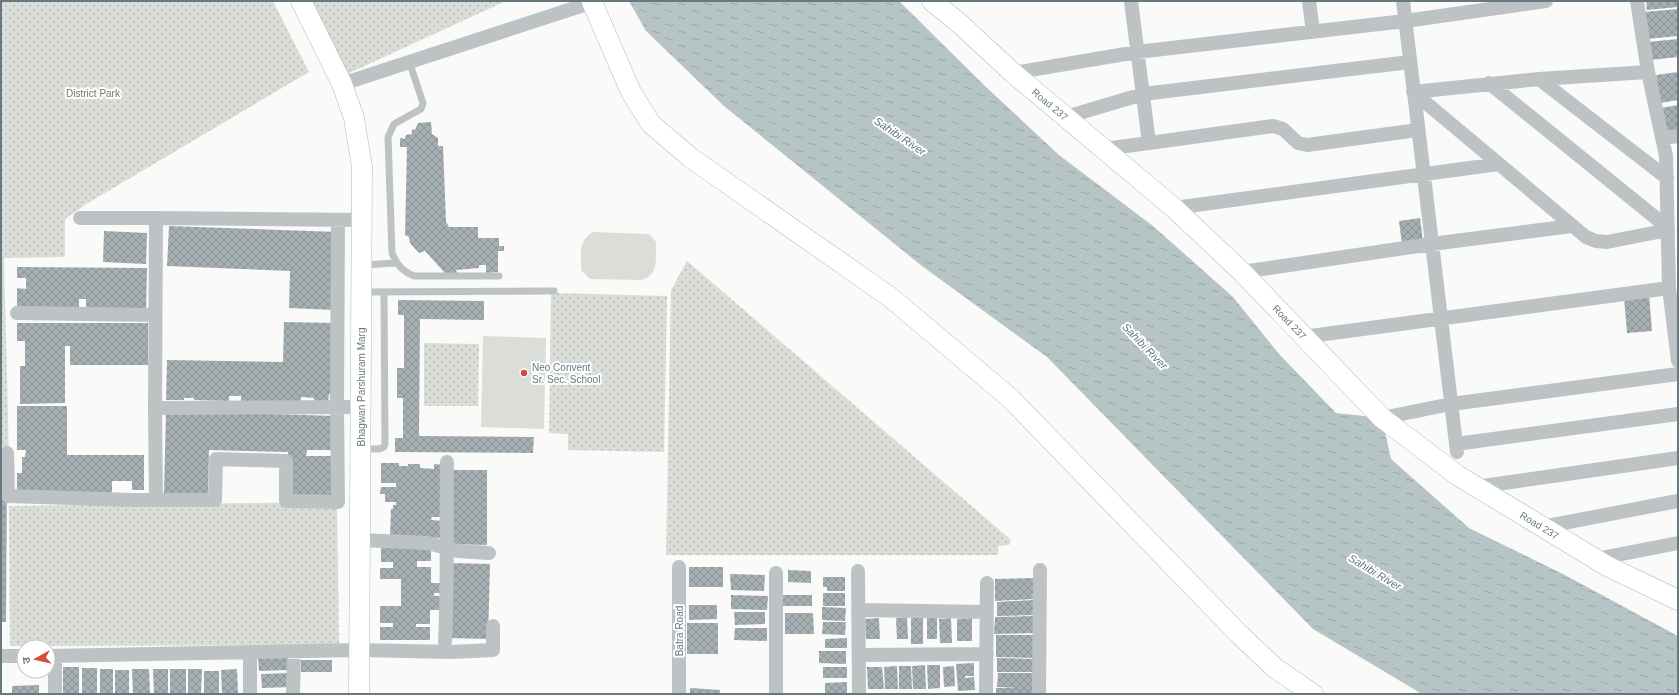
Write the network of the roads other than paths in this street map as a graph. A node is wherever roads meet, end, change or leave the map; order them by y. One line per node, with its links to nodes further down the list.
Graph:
1 (301, 1): 17 (street, Bhagwan Parshuram Marg)
2 (932, 1): 15 (street, Road 237)
3 (1131, 1): 11 (street)
4 (1309, 1): 10 (street)
5 (1403, 1): 9 (street)
6 (1546, 1): 9 (street)
7 (1637, 1): 14 (street)
8 (594, 2): 12 (street); 101 (street)
9 (1405, 21): 10 (street); 13 (street)
10 (1313, 32): 11 (street)
11 (1137, 52): 15 (street); 20 (street)
12 (409, 61): 17 (street); 38 (lane)
13 (1410, 62): 19 (street); 20 (street)
14 (1648, 72): 16 (street); 24 (street)
15 (1013, 73): 21 (street, Road 237)
16 (1539, 79): 18 (street); 29 (street)
17 (342, 84): 34 (street, Bhagwan Parshuram Marg)
18 (1489, 84): 19 (street); 36 (street)
19 (1413, 92): 22 (street); 27 (street)
20 (1143, 94): 21 (street); 25 (street)
21 (1066, 117): 26 (street, Road 237)
22 (1418, 130): 25 (street); 28 (street)
23 (1678, 136): 24 (street)
24 (1662, 138): 29 (street)
25 (1150, 143): 26 (street)
26 (1104, 149): 30 (street, Road 237)
27 (1498, 164): 28 (street); 35 (street)
28 (1423, 173): 30 (street); 37 (street)
29 (1666, 178): 36 (street)
30 (1174, 208): 40 (street, Road 237)
31 (80, 218): 32 (street)
32 (156, 218): 33 (street); 47 (street)
33 (338, 220): 34 (street); 53 (street)
34 (362, 220): 39 (street, Bhagwan Parshuram Marg)
35 (1571, 226): 36 (street); 37 (street)
36 (1670, 234): 42 (street)
37 (1432, 244): 40 (street); 48 (street)
38 (396, 263): 39 (lane); 41 (lane)
39 (362, 265): 44 (street, Bhagwan Parshuram Marg)
40 (1242, 272): 49 (street, Road 237)
41 (499, 276)
42 (1670, 288): 48 (street); 50 (street)
43 (554, 291): 45 (lane)
44 (362, 292): 45 (lane); 54 (street, Bhagwan Parshuram Marg)
45 (384, 292): 58 (lane)
46 (17, 313): 47 (street)
47 (155, 315): 55 (street)
48 (1441, 318): 49 (street); 52 (street)
49 (1303, 337): 57 (street, Road 237)
50 (1678, 361)
51 (1678, 374): 52 (street)
52 (1451, 404): 56 (street); 57 (street)
53 (336, 407): 54 (street); 55 (street); 65 (street)
54 (361, 407): 58 (street, Bhagwan Parshuram Marg)
55 (155, 408): 63 (street)
56 (1678, 414)
57 (1382, 418): 62 (street, Road 237)
58 (360, 449): 66 (street, Bhagwan Parshuram Marg)
59 (7, 453): 63 (street)
60 (1678, 458): 62 (street)
61 (446, 462): 70 (street)
62 (1476, 487): 67 (street, Road 237)
63 (156, 500): 65 (street)
64 (1678, 501): 67 (street)
65 (338, 502): 66 (street)
66 (360, 502): 68 (street, Bhagwan Parshuram Marg)
67 (1542, 527): 72 (street, Road 237)
68 (360, 540): 70 (street); 83 (street, Bhagwan Parshuram Marg)
69 (1678, 543): 72 (street)
70 (446, 547): 71 (street); 82 (street)
71 (489, 553)
72 (1596, 559): 78 (street, Road 237)
73 (680, 567): 96 (street, Batra Road)
74 (1040, 570): 100 (street)
75 (858, 571): 79 (street)
76 (776, 573): 97 (street)
77 (987, 584): 80 (street)
78 (1678, 600)
79 (858, 610): 80 (street); 86 (street)
80 (987, 612): 87 (street)
81 (493, 626): 83 (street)
82 (445, 642)
83 (359, 650): 85 (street); 95 (street, Bhagwan Parshuram Marg)
84 (250, 652): 85 (street); 90 (street); 93 (street)
85 (294, 652): 94 (street)
86 (859, 654): 87 (street); 98 (street)
87 (986, 654): 99 (street)
88 (1, 656): 89 (street)
89 (16, 656)
90 (56, 656)
91 (54, 679): 92 (street)
92 (55, 694)
93 (250, 694)
94 (294, 694)
95 (359, 694)
96 (680, 694)
97 (776, 694)
98 (859, 694)
99 (986, 694)
100 (1039, 694)
101 (1313, 694)

